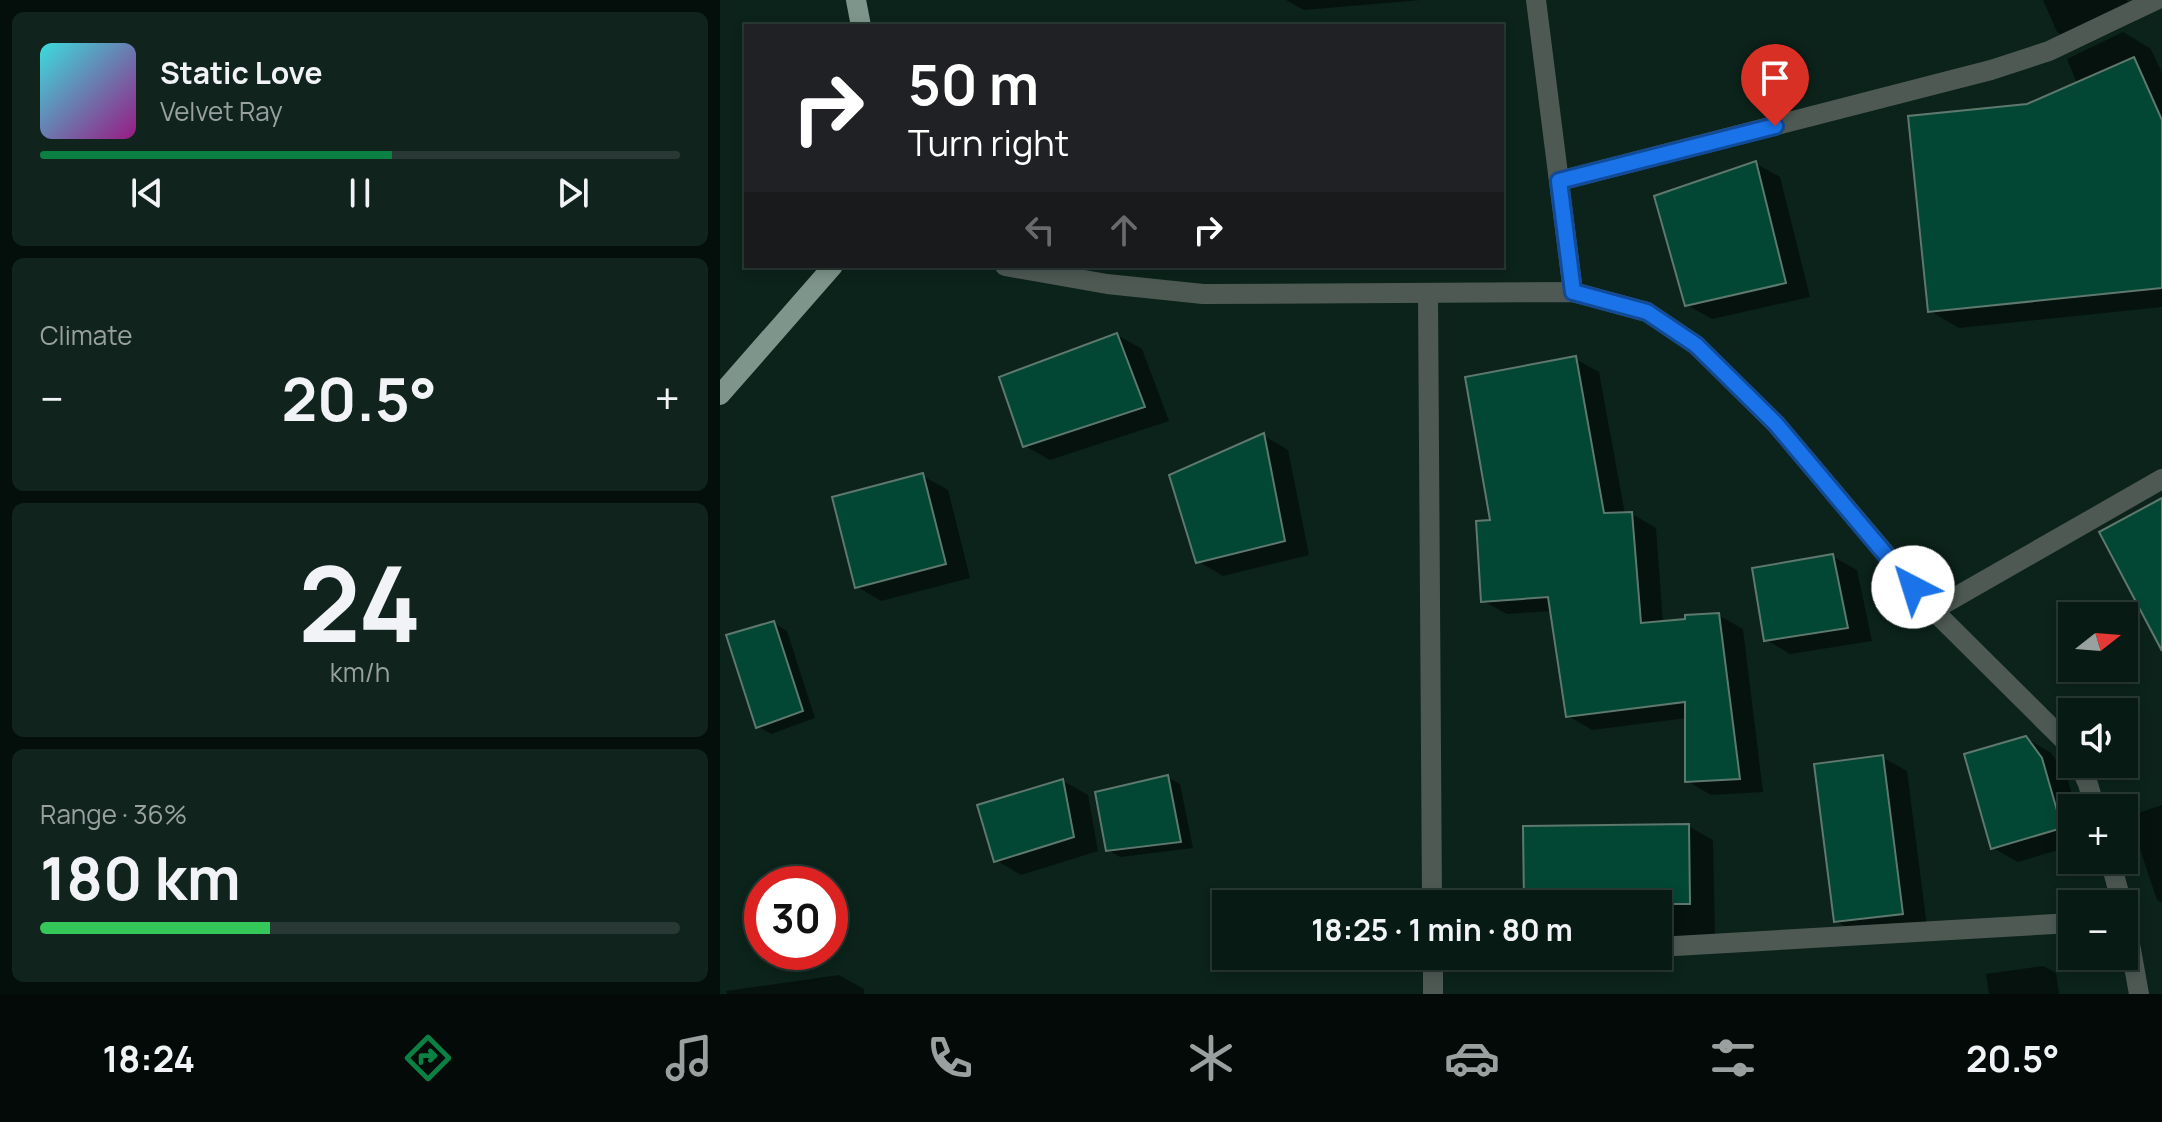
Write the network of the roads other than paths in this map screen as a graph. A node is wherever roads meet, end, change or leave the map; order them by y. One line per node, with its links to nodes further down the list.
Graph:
1 (856, 0): 4 (main road)
2 (1536, 0): 5 (street)
3 (2156, 0): 5 (street)
4 (861, 24)
5 (1559, 181): 8 (street)
6 (831, 268): 10 (main road)
7 (1016, 268): 9 (street)
8 (1573, 292): 9 (street); 12 (street)
9 (1428, 294): 14 (street)
10 (720, 395)
11 (2162, 479): 12 (street)
12 (1933, 610): 13 (street)
13 (2058, 734)
14 (1432, 890)
15 (2058, 924): 16 (street)
16 (1672, 946)
17 (1433, 970): 19 (street)
18 (2134, 970): 20 (street)
19 (1433, 994)
20 (2139, 994)

